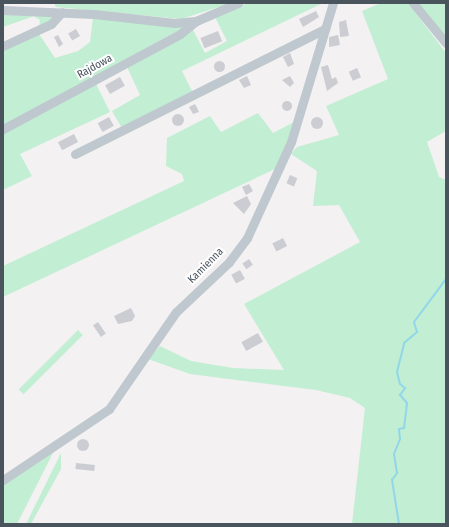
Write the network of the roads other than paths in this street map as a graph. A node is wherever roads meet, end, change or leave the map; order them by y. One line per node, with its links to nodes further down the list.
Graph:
1 (238, 3): 6 (street)
2 (333, 3): 7 (street, Kamienna)
3 (412, 3): 8 (street)
4 (3, 10): 5 (street)
5 (62, 12): 6 (street); 9 (street)
6 (196, 21): 10 (street, Rajdowa)
7 (325, 29): 11 (street); 12 (street, Kamienna)
8 (446, 43)
9 (3, 46)
10 (3, 129)
11 (75, 154)
12 (3, 480)

